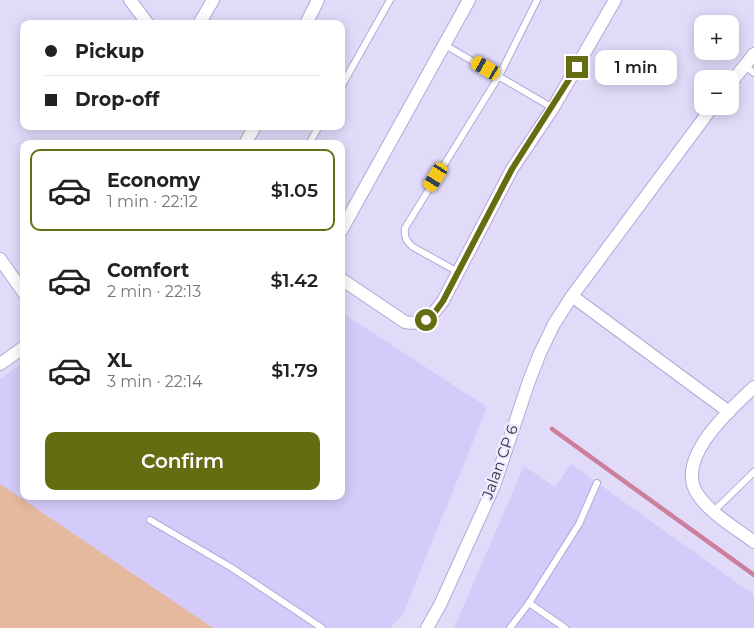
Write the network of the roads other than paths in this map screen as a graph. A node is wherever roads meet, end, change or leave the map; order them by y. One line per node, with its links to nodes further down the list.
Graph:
1 (130, 0): 8 (street)
2 (213, 0): 9 (street)
3 (318, 0): 10 (street)
4 (390, 0): 16 (lane)
5 (469, 0): 11 (street)
6 (537, 0): 14 (lane)
7 (615, 0): 17 (street)
8 (145, 20)
9 (201, 20)
10 (308, 20)
11 (445, 45): 14 (lane); 19 (street)
12 (754, 54): 13 (street)
13 (749, 69): 15 (street)
14 (499, 76): 17 (lane); 21 (lane)
15 (739, 77)
16 (345, 80)
17 (553, 108): 21 (street)
18 (706, 115): 24 (street, Jalan CP 6)
19 (345, 224)
20 (0, 259): 23 (street)
21 (458, 272): 22 (street)
22 (345, 282)
23 (20, 287)
24 (572, 296): 28 (street); 36 (street, Jalan CP 6)
25 (20, 350): 26 (street)
26 (0, 364)
27 (754, 387): 28 (street)
28 (729, 412): 31 (street)
29 (754, 472): 31 (lane)
30 (598, 483): 34 (lane)
31 (714, 512): 33 (street)
32 (150, 520): 35 (lane)
33 (754, 542)
34 (529, 603): 37 (lane); 38 (lane)
35 (322, 628)
36 (427, 628)
37 (510, 628)
38 (565, 628)

